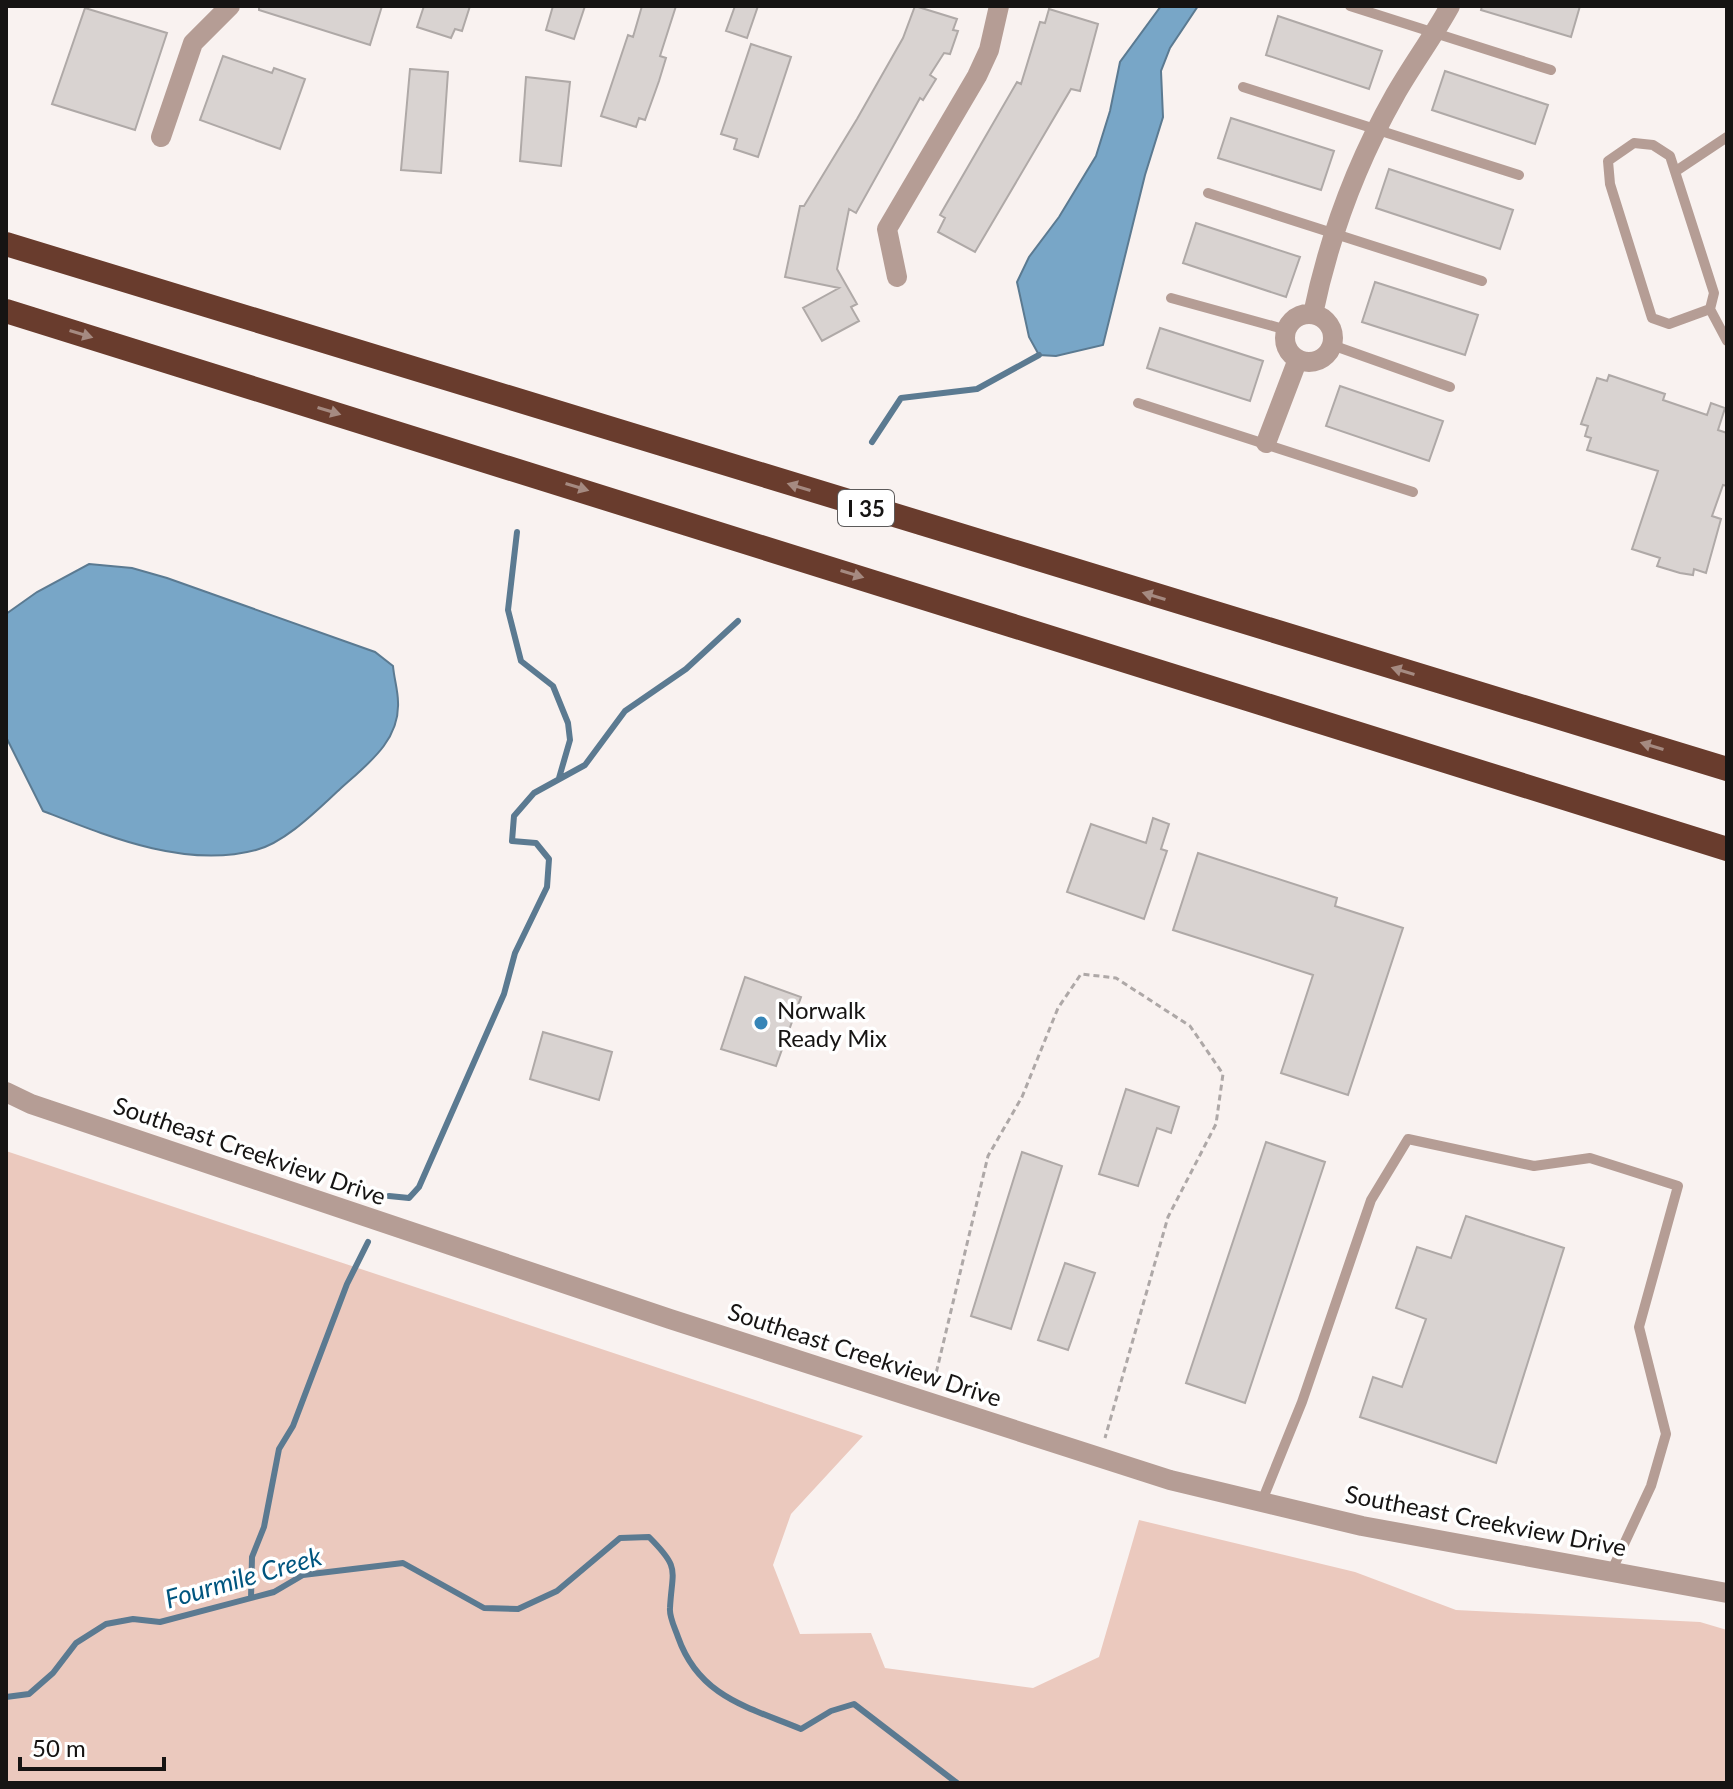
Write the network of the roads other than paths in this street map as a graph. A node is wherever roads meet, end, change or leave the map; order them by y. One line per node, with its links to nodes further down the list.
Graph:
1 (230, 6): 9 (street)
2 (999, 6): 16 (street)
3 (1350, 6): 5 (lane)
4 (1450, 6): 5 (street)
5 (1435, 33): 6 (lane); 8 (street)
6 (1551, 70)
7 (1243, 87): 8 (lane)
8 (1376, 130): 12 (lane); 14 (street)
9 (161, 137)
10 (1727, 137): 11 (lane)
11 (1676, 171): 19 (lane); 19 (lane)
12 (1519, 175)
13 (1208, 193): 14 (lane)
14 (1333, 233): 17 (lane); 21 (street)
15 (6, 244): 30 (highway, I 35, one-way to 15)
16 (897, 277)
17 (1482, 281)
18 (1171, 298): 22 (lane)
19 (1710, 309): 23 (lane)
20 (6, 311): 31 (highway, one-way to 31)
21 (1313, 314): 22 (street); 24 (street)
22 (1287, 330): 25 (street)
23 (1727, 341)
24 (1332, 345): 25 (street); 26 (lane)
25 (1298, 359): 28 (street)
26 (1450, 387)
27 (1138, 403): 28 (lane)
28 (1266, 443): 29 (lane)
29 (1413, 492)
30 (1727, 769)
31 (1727, 849)
32 (6, 1092): 33 (street, Southeast Creekview Drive)
33 (1262, 1501): 34 (street, Southeast Creekview Drive); 34 (lane)
34 (1612, 1570): 35 (street, Southeast Creekview Drive)
35 (1727, 1593)

